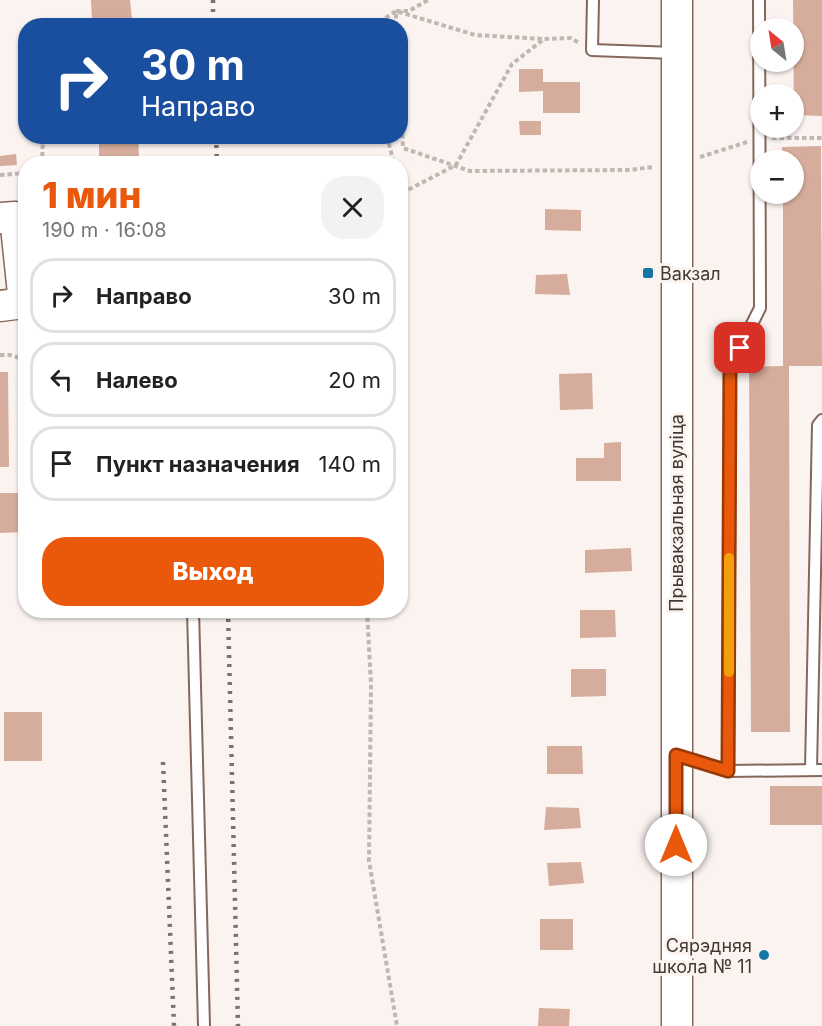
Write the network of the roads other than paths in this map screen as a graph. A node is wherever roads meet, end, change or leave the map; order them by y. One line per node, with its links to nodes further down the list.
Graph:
1 (593, 0): 4 (lane)
2 (677, 0): 4 (street, Прывакзальная вуліца)
3 (759, 0): 11 (lane)
4 (678, 53): 9 (street, Прывакзальная вуліца)
5 (7, 217): 6 (street)
6 (16, 305)
7 (822, 420): 10 (lane)
8 (193, 618): 12 (lane)
9 (676, 755): 11 (lane); 13 (street, Прывакзальная вуліца)
10 (817, 770): 11 (lane)
11 (728, 771)
12 (204, 1026)
13 (677, 1026)

